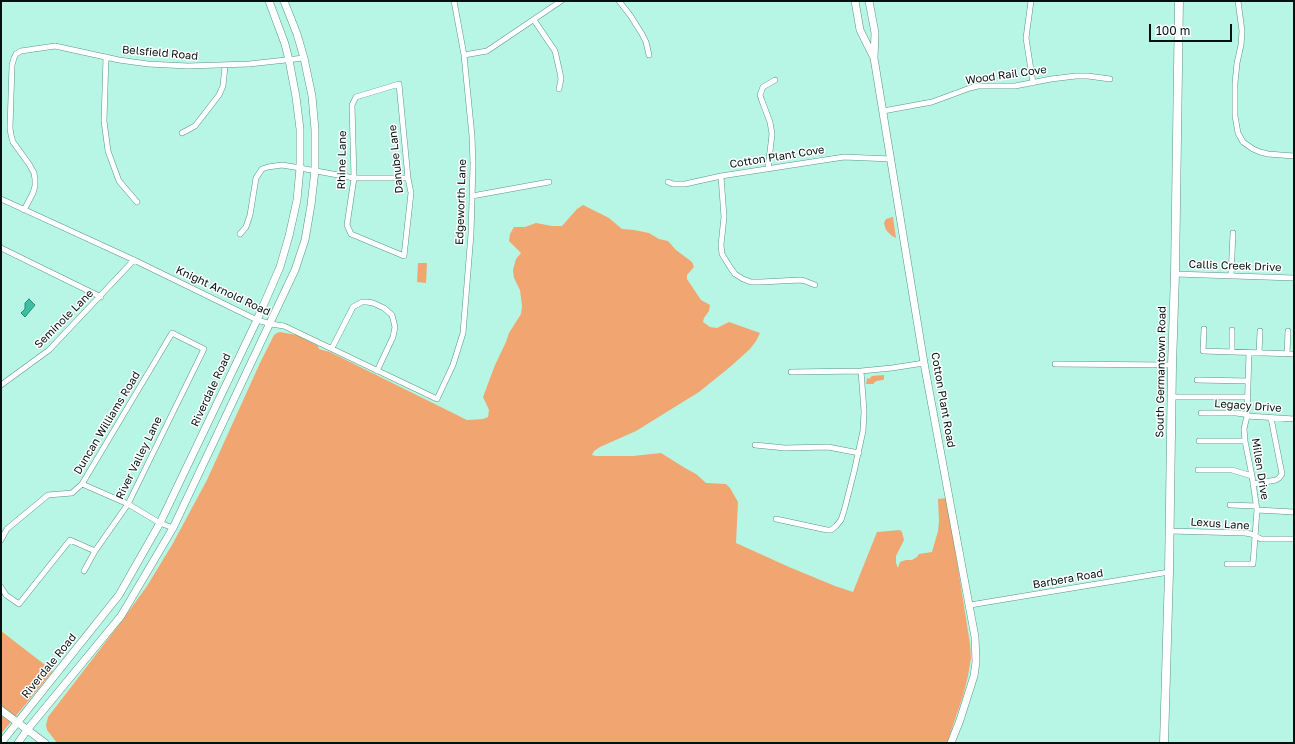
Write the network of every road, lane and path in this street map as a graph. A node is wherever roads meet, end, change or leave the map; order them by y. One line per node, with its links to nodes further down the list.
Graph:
1 (269, 1): 17 (street, Riverdale Road)
2 (284, 1): 15 (street)
3 (454, 1): 12 (street, Edgeworth Lane)
4 (561, 1): 11 (street)
5 (619, 1): 13 (street)
6 (855, 1): 16 (street, Cotton Plant Road)
7 (869, 1): 16 (street, Cotton Plant Road)
8 (1031, 1): 21 (street)
9 (1179, 1): 45 (main road, South Germantown Road)
10 (1238, 1): 26 (street)
11 (534, 20): 12 (street); 23 (street)
12 (464, 55): 36 (street, Edgeworth Lane)
13 (649, 56)
14 (106, 57): 18 (street, Belsfield Road); 38 (street); 39 (street, Belsfield Road)
15 (304, 58): 17 (street, Belsfield Road); 30 (street)
16 (874, 58): 24 (street, Cotton Plant Road)
17 (289, 60): 18 (street, Belsfield Road); 28 (street, Riverdale Road)
18 (225, 66): 25 (street)
19 (1110, 79): 21 (street, Wood Rail Cove)
20 (775, 80): 29 (street)
21 (1033, 83): 24 (street, Wood Rail Cove)
22 (399, 84): 32 (street, Rhine Lane); 33 (street, Danube Lane)
23 (559, 89)
24 (884, 111): 27 (street, Cotton Plant Road)
25 (182, 133)
26 (1294, 156)
27 (891, 159): 29 (street, Cotton Plant Cove); 63 (street, Cotton Plant Road)
28 (300, 168): 30 (street); 41 (street); 50 (street, Riverdale Road)
29 (768, 169): 31 (street, Cotton Plant Cove)
30 (315, 170): 32 (street); 51 (street)
31 (721, 176): 35 (street, Cotton Plant Cove); 48 (street)
32 (354, 178): 33 (street); 43 (street, Rhine Lane)
33 (408, 178): 43 (street, Danube Lane)
34 (549, 182): 36 (street)
35 (668, 182)
36 (472, 196): 74 (street, Edgeworth Lane)
37 (1, 199): 39 (street, Knight Arnold Road)
38 (137, 202)
39 (24, 210): 44 (street, Knight Arnold Road)
40 (1233, 233): 46 (street)
41 (240, 234)
42 (1, 248): 49 (street)
43 (404, 256)
44 (134, 260): 49 (street, Seminole Lane); 50 (street, Knight Arnold Road)
45 (1175, 274): 46 (street, Callis Creek Drive); 65 (main road, South Germantown Road)
46 (1231, 276): 47 (street, Callis Creek Drive)
47 (1294, 278)
48 (815, 285)
49 (101, 297): 71 (street, Seminole Lane)
50 (256, 320): 51 (street, Knight Arnold Road); 92 (street, Riverdale Road)
51 (271, 324): 56 (street, Knight Arnold Road); 93 (street)
52 (1204, 329): 58 (street)
53 (1232, 330): 58 (street)
54 (1260, 331): 60 (street)
55 (1288, 331): 61 (street)
56 (332, 348): 66 (street, Knight Arnold Road); 66 (street)
57 (204, 349): 85 (street, Duncan Williams Road); 87 (street, River Valley Lane)
58 (1232, 352): 59 (street)
59 (1248, 352): 60 (street); 70 (street, Millen Drive)
60 (1259, 353): 61 (street)
61 (1287, 354): 62 (street)
62 (1294, 354)
63 (924, 363): 67 (street); 103 (street, Cotton Plant Road)
64 (1055, 364): 65 (street)
65 (1172, 365): 72 (main road, South Germantown Road)
66 (377, 371): 74 (street, Knight Arnold Road)
67 (861, 371): 68 (street); 82 (street)
68 (791, 372)
69 (1197, 380): 70 (street)
70 (1248, 381): 73 (street, Millen Drive)
71 (1, 385)
72 (1171, 396): 73 (street, Legacy Drive); 94 (main road, South Germantown Road)
73 (1248, 397): 76 (street, Millen Drive)
74 (438, 399)
75 (1201, 413): 76 (street, Legacy Drive)
76 (1247, 416): 77 (street, Legacy Drive); 80 (street, Millen Drive)
77 (1271, 418): 78 (street, Legacy Drive); 86 (street)
78 (1294, 419)
79 (1199, 441): 80 (street)
80 (1245, 441): 84 (street, Millen Drive)
81 (754, 445): 82 (street)
82 (858, 453): 91 (street)
83 (1198, 470): 84 (street)
84 (1252, 476): 86 (street, Millen Drive)
85 (82, 484): 87 (street); 96 (street, Duncan Williams Road)
86 (1253, 484): 89 (street, Millen Drive)
87 (128, 504): 92 (street); 98 (street, River Valley Lane)
88 (1230, 505): 89 (street)
89 (1256, 508): 90 (street); 95 (street, Millen Drive)
90 (1294, 512)
91 (776, 518)
92 (160, 523): 93 (street); 105 (street, Riverdale Road)
93 (173, 528): 106 (street)
94 (1169, 531): 95 (street, Lexus Lane); 101 (main road, South Germantown Road)
95 (1254, 536): 97 (street, Lexus Lane); 99 (street, Millen Drive)
96 (1, 540)
97 (1294, 540)
98 (95, 551): 100 (street, River Valley Lane); 102 (street)
99 (1227, 564)
100 (84, 571)
101 (1169, 572): 103 (street, Barbera Road); 111 (main road, South Germantown Road)
102 (1, 587)
103 (970, 605): 110 (street, Cotton Plant Road)
104 (1, 710): 105 (street)
105 (17, 722): 106 (street); 107 (street, Riverdale Road)
106 (27, 730): 108 (street); 109 (street)
107 (1, 743)
108 (18, 743)
109 (45, 743)
110 (951, 743)
111 (1164, 743)

